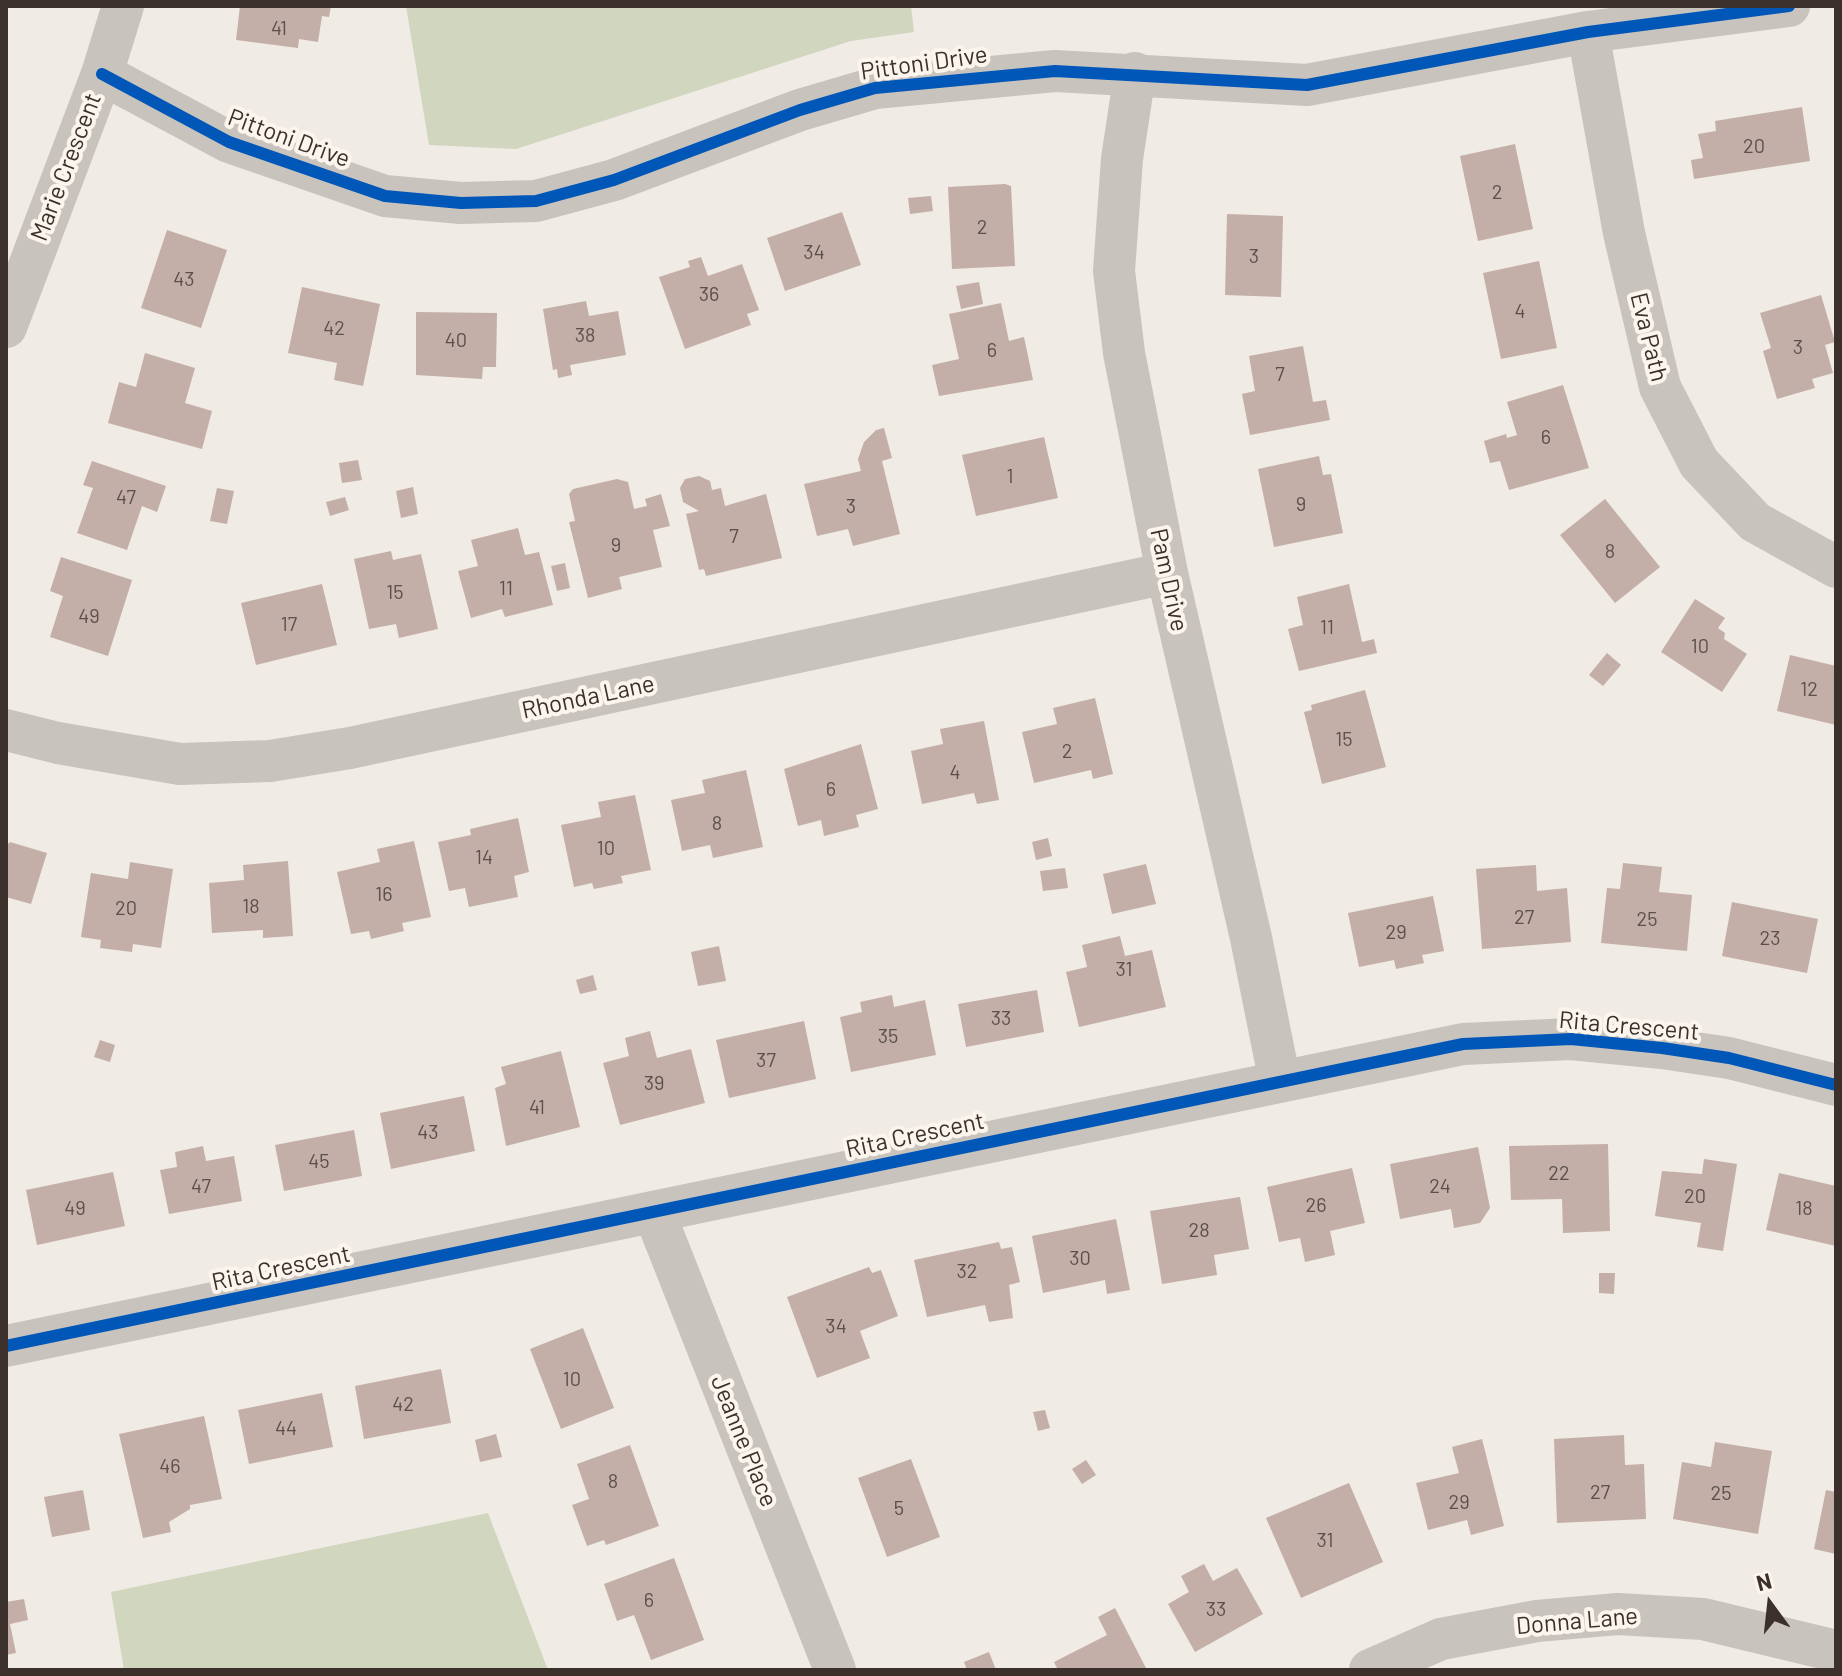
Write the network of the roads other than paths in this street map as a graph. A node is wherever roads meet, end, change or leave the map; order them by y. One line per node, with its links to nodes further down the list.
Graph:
1 (123, 6): 5 (street, Marie Crescent)
2 (1789, 6): 3 (street, Pittoni Drive)
3 (1588, 32): 4 (street, Pittoni Drive); 7 (street, Eva Path)
4 (1135, 73): 5 (street, Pittoni Drive); 8 (street, Pam Drive)
5 (102, 74): 6 (street, Marie Crescent)
6 (8, 312)
7 (1836, 567)
8 (1167, 573): 9 (street, Rhonda Lane); 10 (street, Pam Drive)
9 (6, 730)
10 (1280, 1082): 11 (street, Rita Crescent); 12 (street, Rita Crescent)
11 (1836, 1085)
12 (654, 1212): 13 (street, Rita Crescent); 15 (street, Jeanne Place)
13 (6, 1346)
14 (1836, 1651): 16 (street, Donna Lane)
15 (835, 1670)
16 (1370, 1670)

